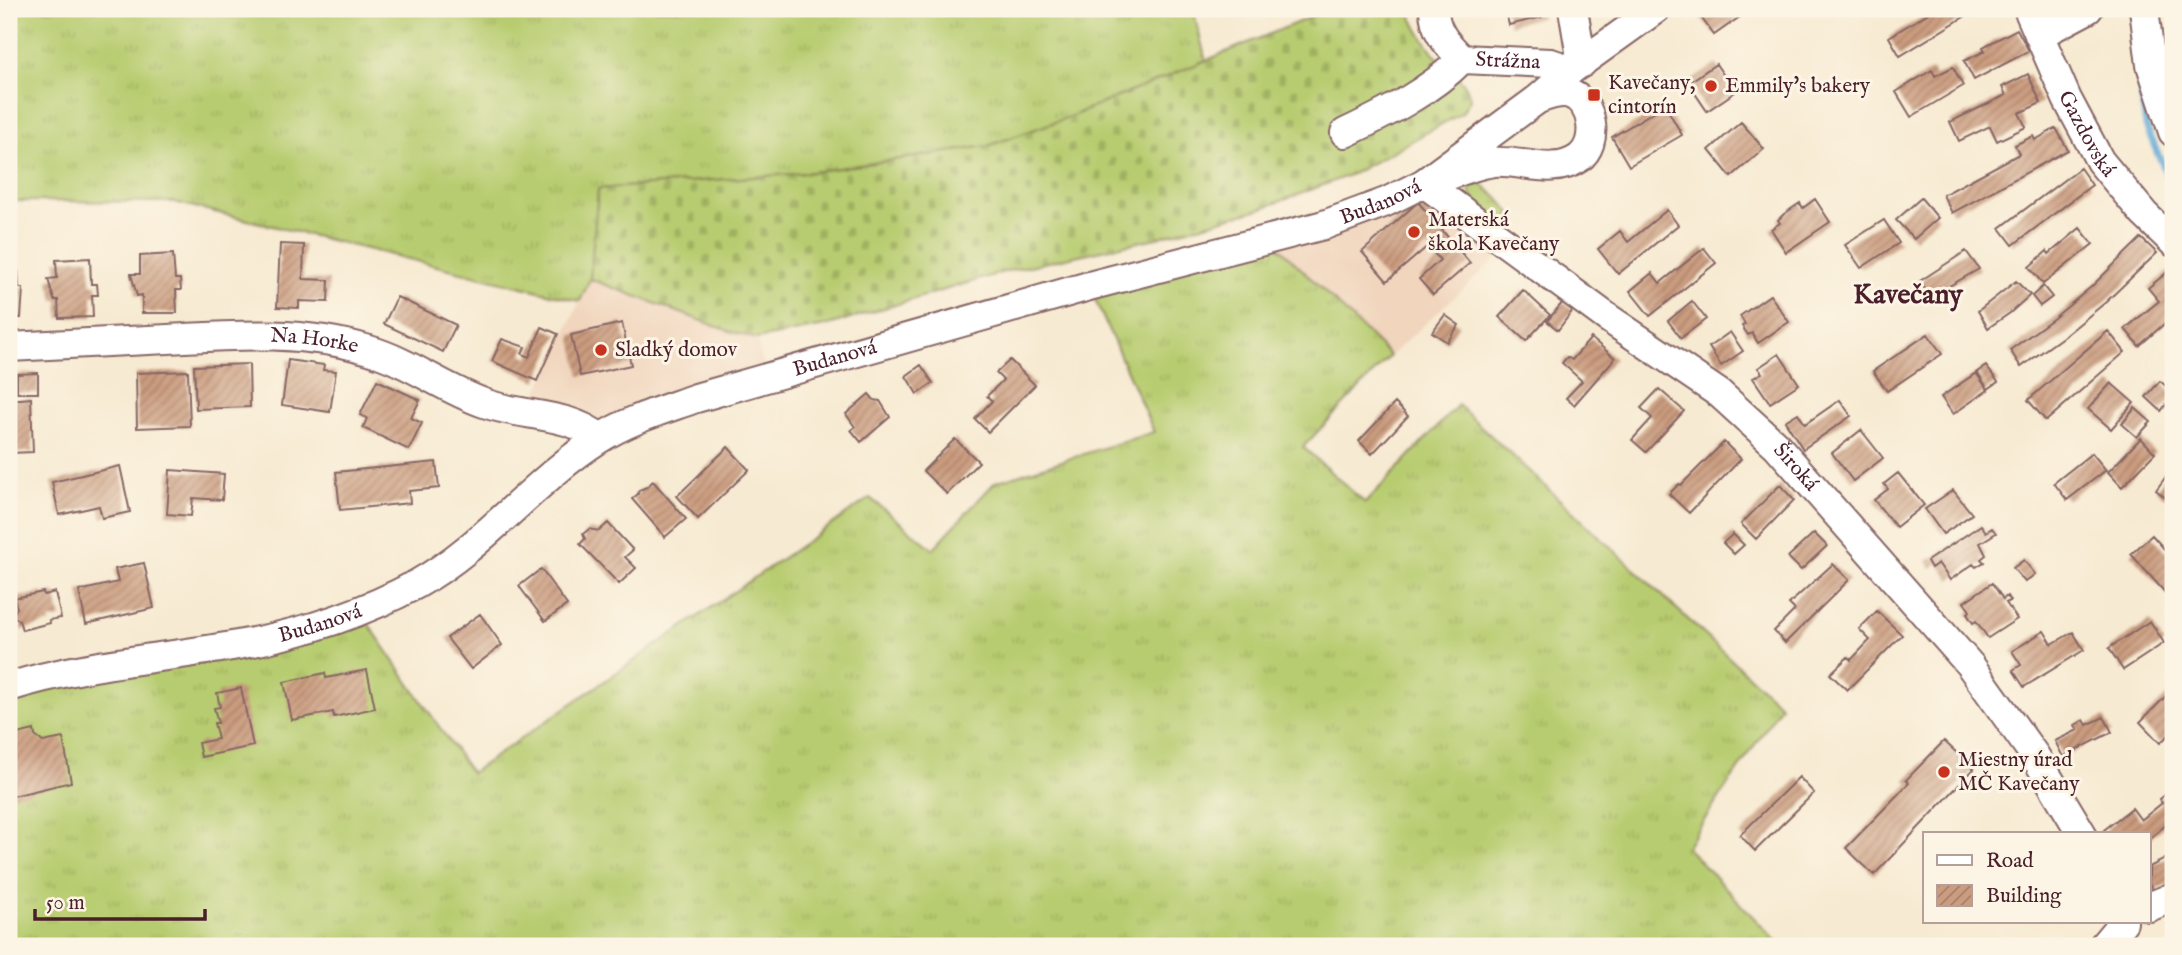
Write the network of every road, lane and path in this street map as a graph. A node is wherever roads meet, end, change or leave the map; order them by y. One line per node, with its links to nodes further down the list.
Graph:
1 (1434, 9): 8 (street, Strážna)
2 (1573, 9): 9 (street)
3 (1656, 9): 9 (street, Budanová)
4 (2028, 9): 7 (street, Gazdovská)
5 (2088, 9): 7 (street)
6 (2144, 9): 11 (street)
7 (2039, 35): 14 (street, Gazdovská)
8 (1462, 59): 9 (street, Strážna); 12 (street)
9 (1577, 67): 10 (street, Budanová)
10 (1538, 99): 13 (street, Budanová); 13 (street)
11 (2173, 132)
12 (1345, 133)
13 (1424, 183): 16 (street, Budanová); 18 (street, Široká)
14 (2173, 242)
15 (9, 347): 16 (street, Na Horke)
16 (600, 438): 17 (street, Budanová)
17 (9, 687)
18 (2081, 832)
19 (2173, 897): 20 (street)
20 (2150, 907)
21 (2122, 923): 22 (street)
22 (2103, 946)

